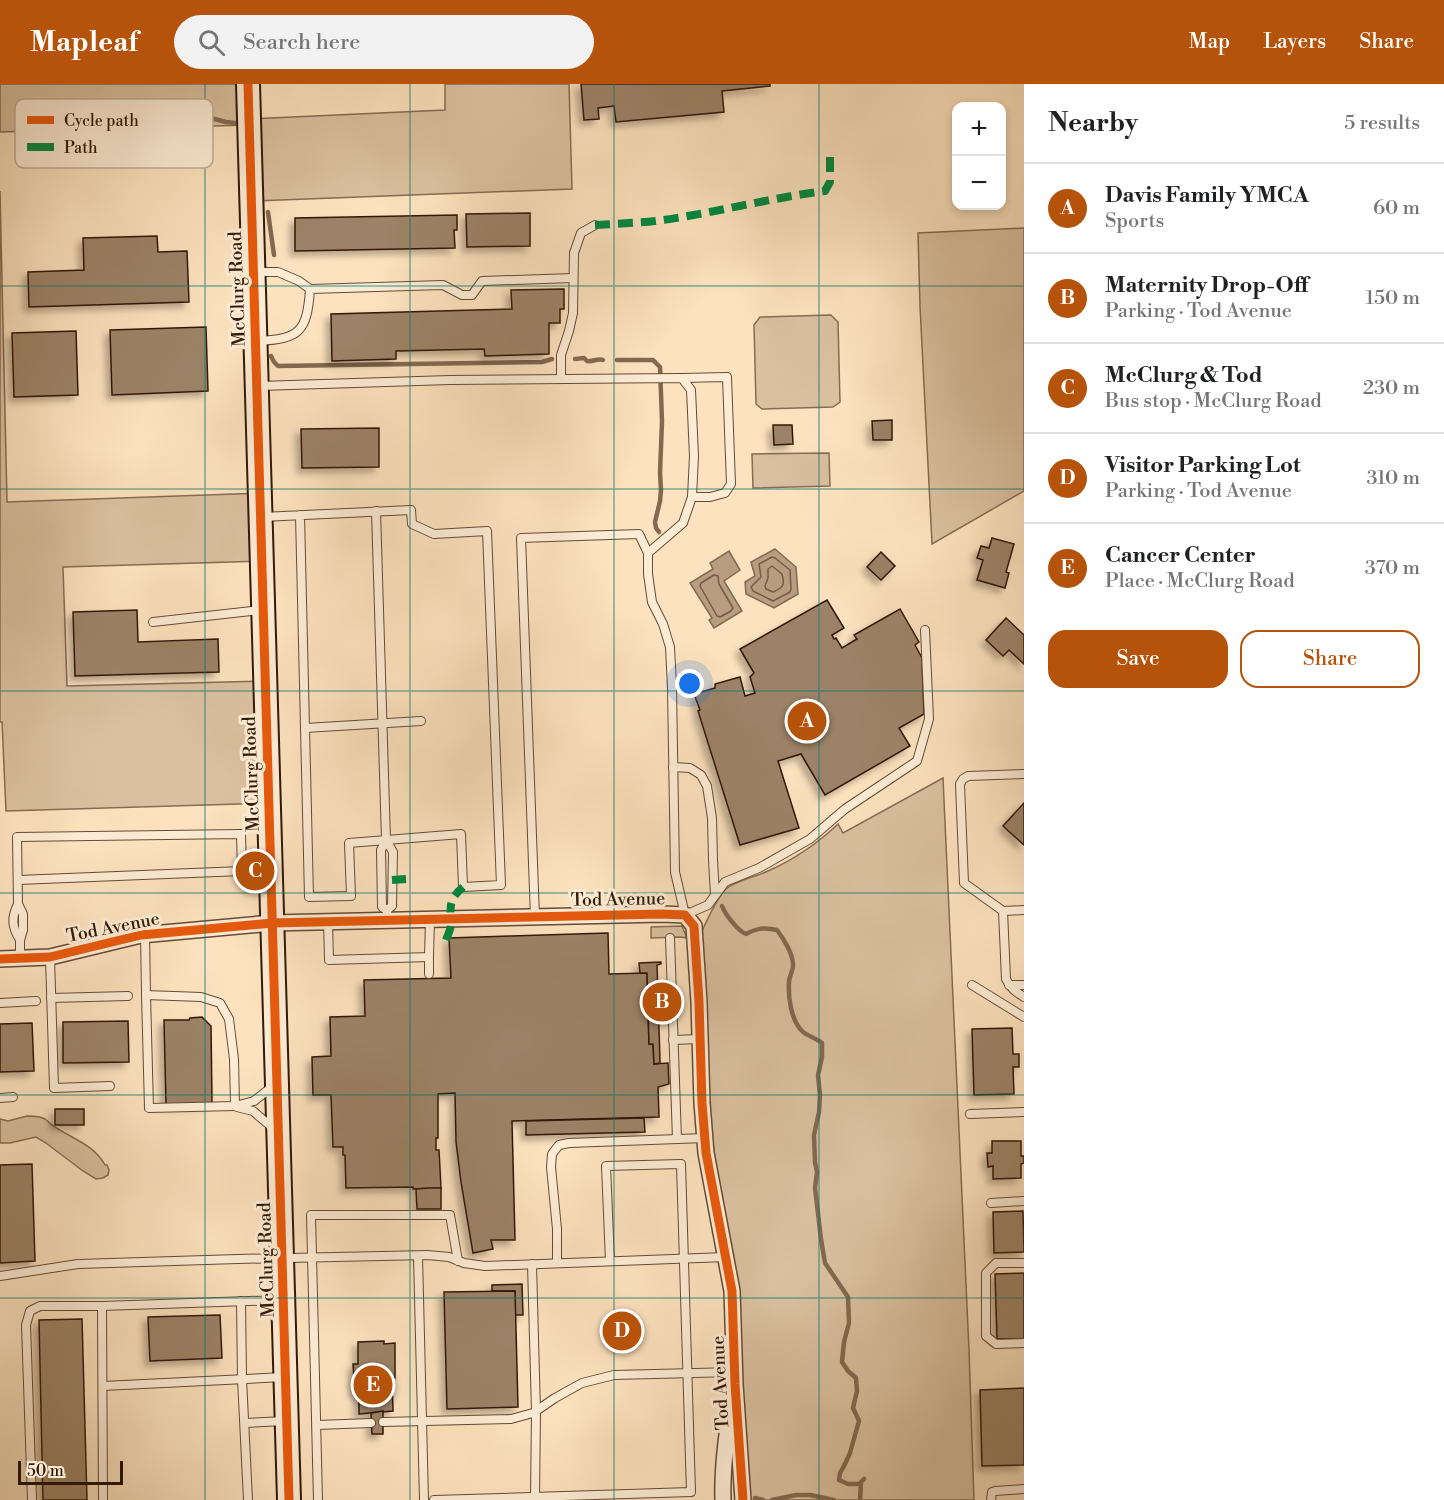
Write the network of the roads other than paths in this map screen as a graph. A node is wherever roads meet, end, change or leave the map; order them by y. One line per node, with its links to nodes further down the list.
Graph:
1 (248, 84): 3 (street, McClurg Road)
2 (595, 225): 4 (lane)
3 (254, 272): 5 (lane); 6 (street, McClurg Road)
4 (573, 278): 5 (lane); 8 (lane)
5 (310, 289): 6 (lane)
6 (255, 341): 9 (street, McClurg Road)
7 (682, 378): 8 (lane); 10 (lane); 10 (lane)
8 (561, 379): 9 (lane)
9 (257, 386): 13 (street, McClurg Road)
10 (692, 498): 14 (lane)
11 (376, 511): 12 (lane); 19 (lane); 23 (lane)
12 (300, 515): 13 (lane); 20 (lane)
13 (260, 517): 15 (street, McClurg Road)
14 (648, 553): 21 (lane); 30 (lane)
15 (263, 610): 16 (lane); 33 (street, McClurg Road)
16 (153, 622)
17 (925, 630): 25 (lane)
18 (421, 721): 19 (lane)
19 (381, 723): 20 (lane); 23 (lane)
20 (305, 728): 23 (lane)
21 (673, 767): 25 (lane); 29 (lane)
22 (1024, 774): 27 (lane)
23 (386, 840): 28 (lane)
24 (18, 880): 24 (lane); 38 (lane)
25 (715, 895): 29 (lane)
26 (1024, 910): 27 (lane)
27 (1003, 911): 42 (lane)
28 (387, 915): 31 (street, Tod Avenue); 32 (street, Tod Avenue)
29 (685, 915): 30 (street, Tod Avenue); 51 (street, Tod Avenue)
30 (535, 917): 31 (street, Tod Avenue)
31 (430, 919): 37 (lane)
32 (328, 921): 33 (street, Tod Avenue); 37 (lane)
33 (272, 923): 34 (street, Tod Avenue); 53 (street, McClurg Road)
34 (144, 934): 36 (street, Tod Avenue); 44 (lane)
35 (670, 938): 52 (lane)
36 (50, 957): 38 (street, Tod Avenue); 47 (lane)
37 (429, 957): 40 (lane)
38 (20, 958): 39 (street, Tod Avenue)
39 (0, 959)
40 (429, 974)
41 (972, 985): 50 (lane)
42 (1009, 985): 43 (lane); 46 (lane)
43 (1024, 985)
44 (146, 995): 57 (lane); 57 (lane)
45 (128, 996): 47 (lane)
46 (1024, 997)
47 (51, 998): 54 (lane)
48 (36, 1001): 49 (lane)
49 (0, 1003)
50 (1024, 1017)
51 (700, 1039): 52 (lane); 61 (street, Tod Avenue)
52 (674, 1040): 62 (lane)
53 (277, 1083): 57 (lane); 60 (street, McClurg Road)
54 (110, 1086)
55 (12, 1097): 56 (lane)
56 (0, 1098)
57 (235, 1106): 60 (lane)
58 (1024, 1112): 59 (lane)
59 (970, 1114)
60 (278, 1132): 67 (street, McClurg Road)
61 (705, 1138): 62 (lane); 66 (street, Tod Avenue)
62 (677, 1139): 72 (lane)
63 (1024, 1201): 64 (lane)
64 (991, 1203)
65 (418, 1256): 68 (lane); 70 (lane); 88 (lane)
66 (726, 1257): 69 (lane); 82 (street, Tod Avenue)
67 (282, 1258): 68 (lane); 75 (lane); 76 (street, McClurg Road)
68 (313, 1258): 70 (lane); 91 (lane)
69 (683, 1258): 71 (lane); 71 (lane); 80 (lane)
70 (458, 1261): 74 (lane)
71 (610, 1261): 72 (lane)
72 (557, 1263): 74 (lane)
73 (1024, 1263): 79 (lane)
74 (532, 1264): 85 (lane)
75 (0, 1276)
76 (284, 1300): 77 (lane); 81 (street, McClurg Road)
77 (241, 1301): 78 (lane); 83 (lane)
78 (102, 1306): 84 (lane); 94 (lane)
79 (1024, 1343)
80 (687, 1373): 82 (lane); 85 (lane); 93 (lane)
81 (286, 1376): 83 (lane); 86 (street, McClurg Road)
82 (735, 1378): 101 (street, Tod Avenue); 102 (street, Tod Avenue)
83 (242, 1379): 84 (lane); 89 (lane)
84 (103, 1386): 95 (lane)
85 (536, 1412): 88 (lane); 93 (lane)
86 (287, 1421): 89 (lane); 97 (street, McClurg Road)
87 (383, 1422): 88 (lane)
88 (423, 1422): 99 (lane)
89 (245, 1423): 96 (lane)
90 (371, 1423): 91 (lane)
91 (317, 1425): 98 (lane)
92 (1024, 1489): 103 (lane)
93 (535, 1497): 100 (lane)
94 (32, 1500)
95 (103, 1500)
96 (248, 1500)
97 (289, 1500)
98 (318, 1500)
99 (424, 1500)
100 (434, 1500)
101 (723, 1500)
102 (743, 1500)
103 (991, 1500)

